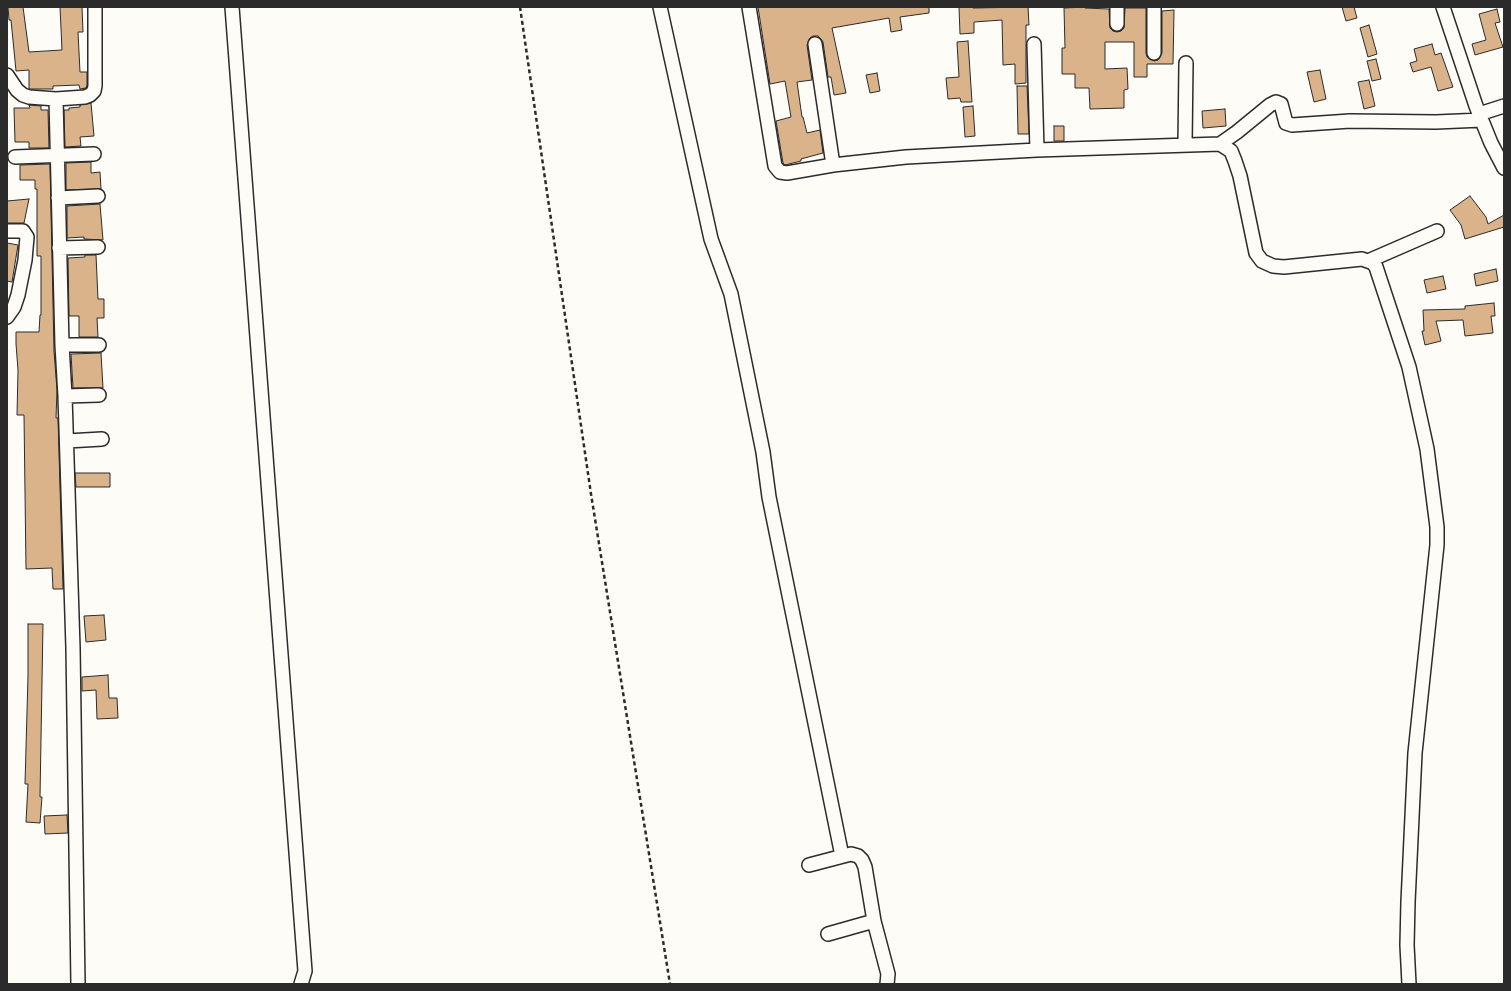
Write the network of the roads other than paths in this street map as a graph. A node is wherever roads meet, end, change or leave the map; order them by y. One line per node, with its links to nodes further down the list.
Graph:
1 (95, 7): 15 (street)
2 (224, 7): 45 (street)
3 (232, 7): 45 (street)
4 (660, 7): 40 (street)
5 (749, 7): 24 (street)
6 (1117, 7): 9 (street)
7 (1154, 7): 12 (street)
8 (1443, 7): 17 (street)
9 (1117, 24)
10 (815, 44): 24 (street)
11 (1034, 44): 20 (street)
12 (1154, 53)
13 (1186, 63): 19 (street)
14 (7, 76): 15 (street)
15 (56, 99): 22 (street)
16 (1504, 106): 17 (street)
17 (1480, 117): 18 (street); 25 (street)
18 (1220, 144): 19 (street); 32 (street)
19 (1185, 145): 20 (street)
20 (1037, 150): 24 (street)
21 (94, 154): 22 (street)
22 (57, 155): 23 (street); 27 (street)
23 (15, 156)
24 (833, 165)
25 (1504, 168)
26 (98, 196): 27 (street)
27 (58, 198): 31 (street)
28 (7, 231): 33 (street)
29 (1437, 231): 32 (street)
30 (98, 247): 31 (street)
31 (60, 248): 34 (street)
32 (1368, 261): 47 (street)
33 (7, 317)
34 (62, 345): 35 (street); 37 (street)
35 (99, 345)
36 (99, 395): 37 (street)
37 (65, 396): 39 (street)
38 (102, 439): 39 (street)
39 (67, 441): 44 (street)
40 (842, 856): 41 (street); 42 (street)
41 (809, 865)
42 (874, 921): 43 (street); 46 (street)
43 (828, 934)
44 (78, 984)
45 (301, 984)
46 (887, 984)
47 (1409, 984)

